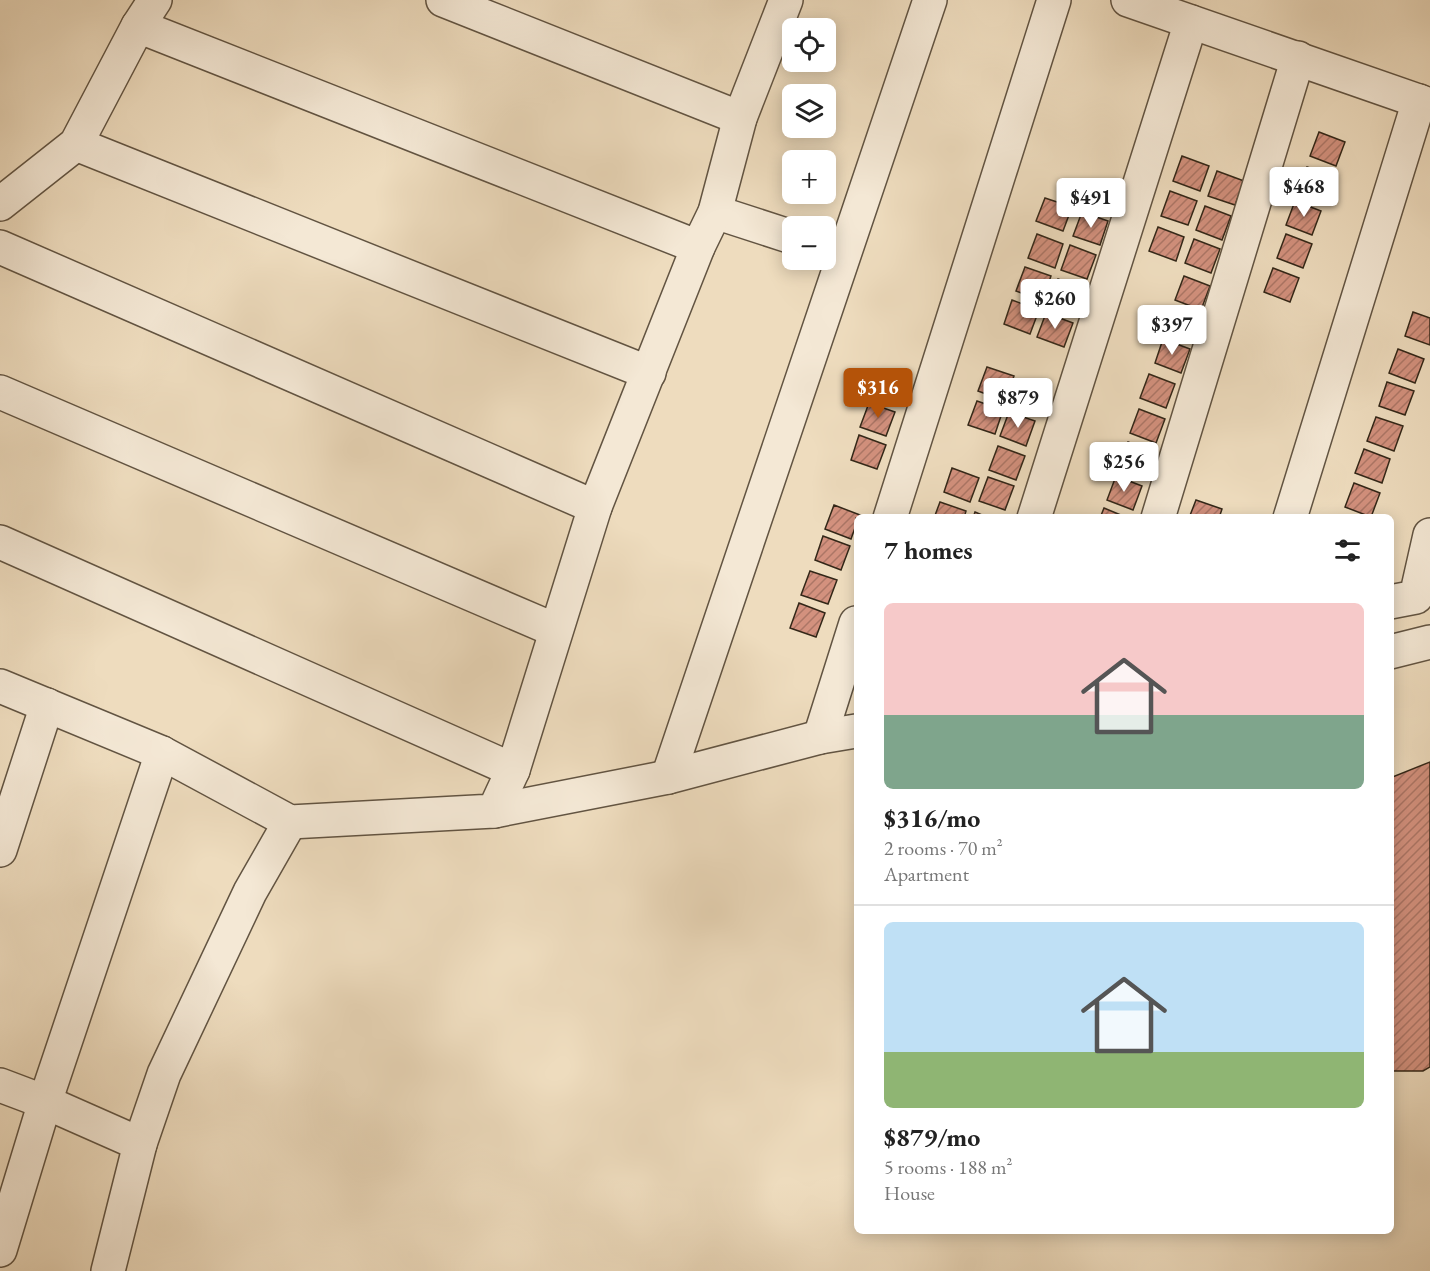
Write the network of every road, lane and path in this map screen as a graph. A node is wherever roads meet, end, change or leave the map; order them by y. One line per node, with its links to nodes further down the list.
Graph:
1 (443, 0): 10 (street)
2 (786, 0): 10 (street)
3 (930, 0): 16 (street)
4 (1054, 0): 22 (street)
5 (1128, 0): 7 (street)
6 (146, 13): 11 (street); 17 (street)
7 (1191, 22): 8 (street); 23 (street)
8 (1298, 58): 9 (street); 24 (street)
9 (1425, 103): 25 (street)
10 (740, 118): 13 (street)
11 (76, 144): 12 (street); 19 (street)
12 (0, 204)
13 (716, 212): 14 (street); 17 (street)
14 (782, 234)
15 (0, 247): 21 (street)
16 (836, 247)
17 (698, 248): 19 (street)
18 (829, 270): 39 (street)
19 (648, 373): 21 (street)
20 (0, 392): 30 (street)
21 (595, 507): 30 (street)
22 (891, 514)
23 (1035, 514)
24 (1159, 514)
25 (1291, 514)
26 (1430, 535): 28 (street)
27 (0, 542): 38 (street)
28 (1412, 598)
29 (854, 628): 36 (street)
30 (555, 630): 38 (street)
31 (1430, 642): 32 (street)
32 (1394, 651)
33 (0, 686): 34 (street)
34 (47, 705): 37 (street); 42 (street)
35 (854, 731): 36 (street)
36 (820, 738): 39 (street)
37 (162, 753): 41 (street); 44 (street)
38 (513, 770): 40 (street)
39 (668, 777): 40 (street)
40 (494, 811): 41 (street)
41 (290, 822): 45 (street)
42 (0, 850)
43 (0, 1085): 44 (street)
44 (45, 1102): 45 (street); 46 (street)
45 (140, 1144): 47 (street)
46 (0, 1250)
47 (108, 1271)

